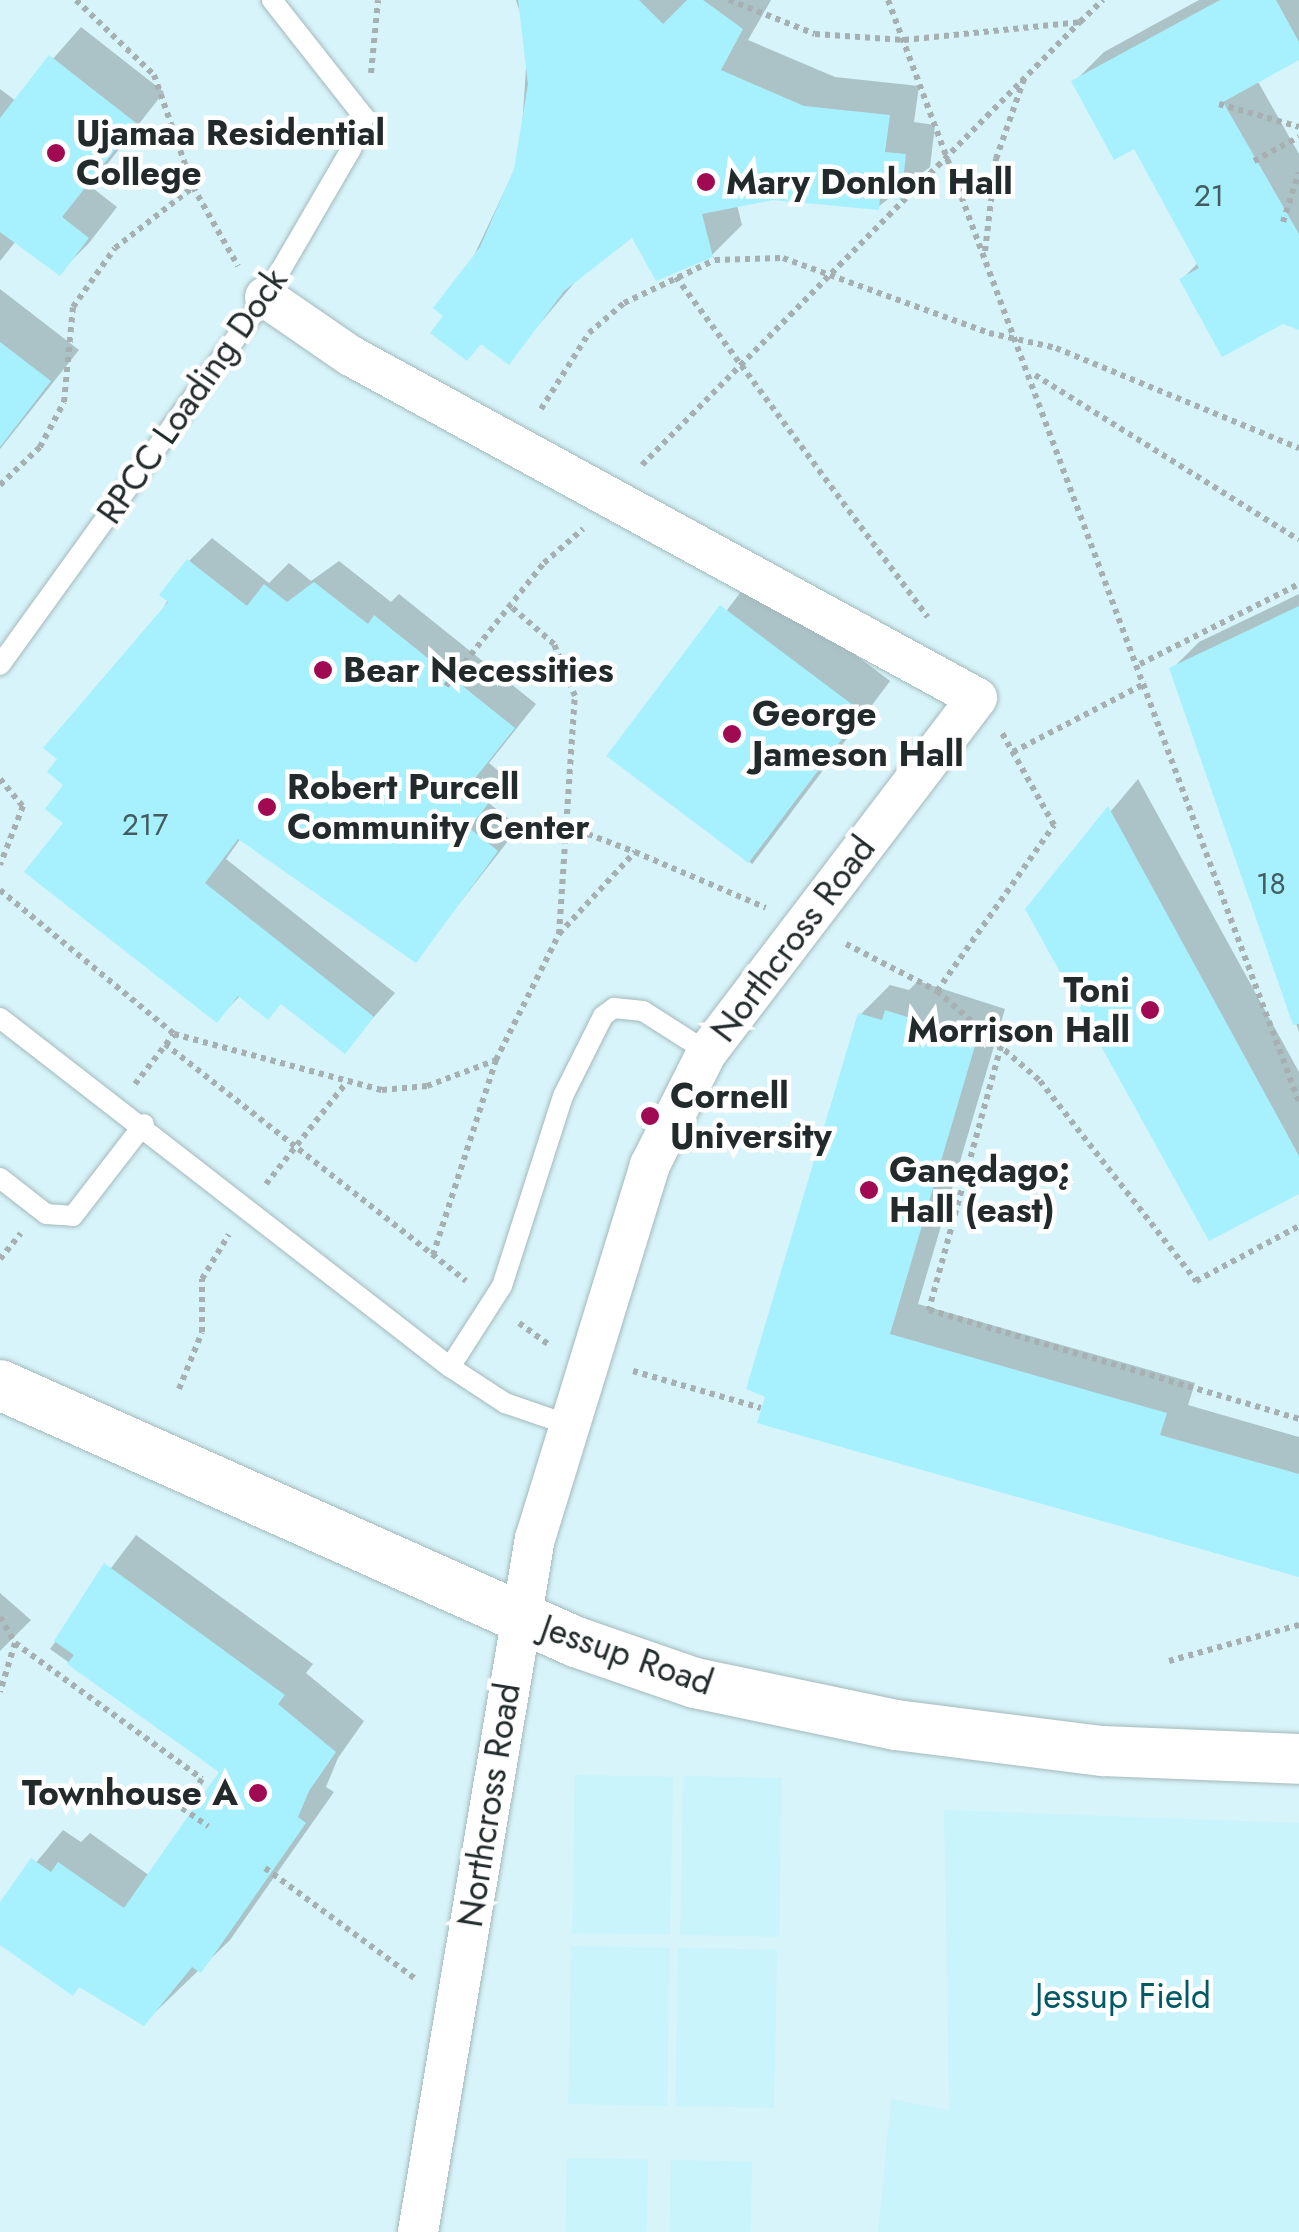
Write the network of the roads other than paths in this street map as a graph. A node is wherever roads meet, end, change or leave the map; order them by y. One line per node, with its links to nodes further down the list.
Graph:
1 (272, 0): 2 (lane, RPCC Loading Dock)
2 (265, 297): 3 (lane, RPCC Loading Dock); 5 (street, Northcross Road)
3 (0, 664)
4 (0, 1018): 6 (lane)
5 (707, 1052): 8 (lane); 10 (street, Northcross Road)
6 (144, 1124): 7 (lane); 8 (lane)
7 (0, 1178)
8 (450, 1366): 10 (lane)
9 (0, 1384): 11 (street, Jessup Road)
10 (569, 1425): 11 (street, Northcross Road)
11 (519, 1616): 12 (street, Jessup Road); 13 (street, Northcross Road)
12 (1299, 1759)
13 (418, 2232)

